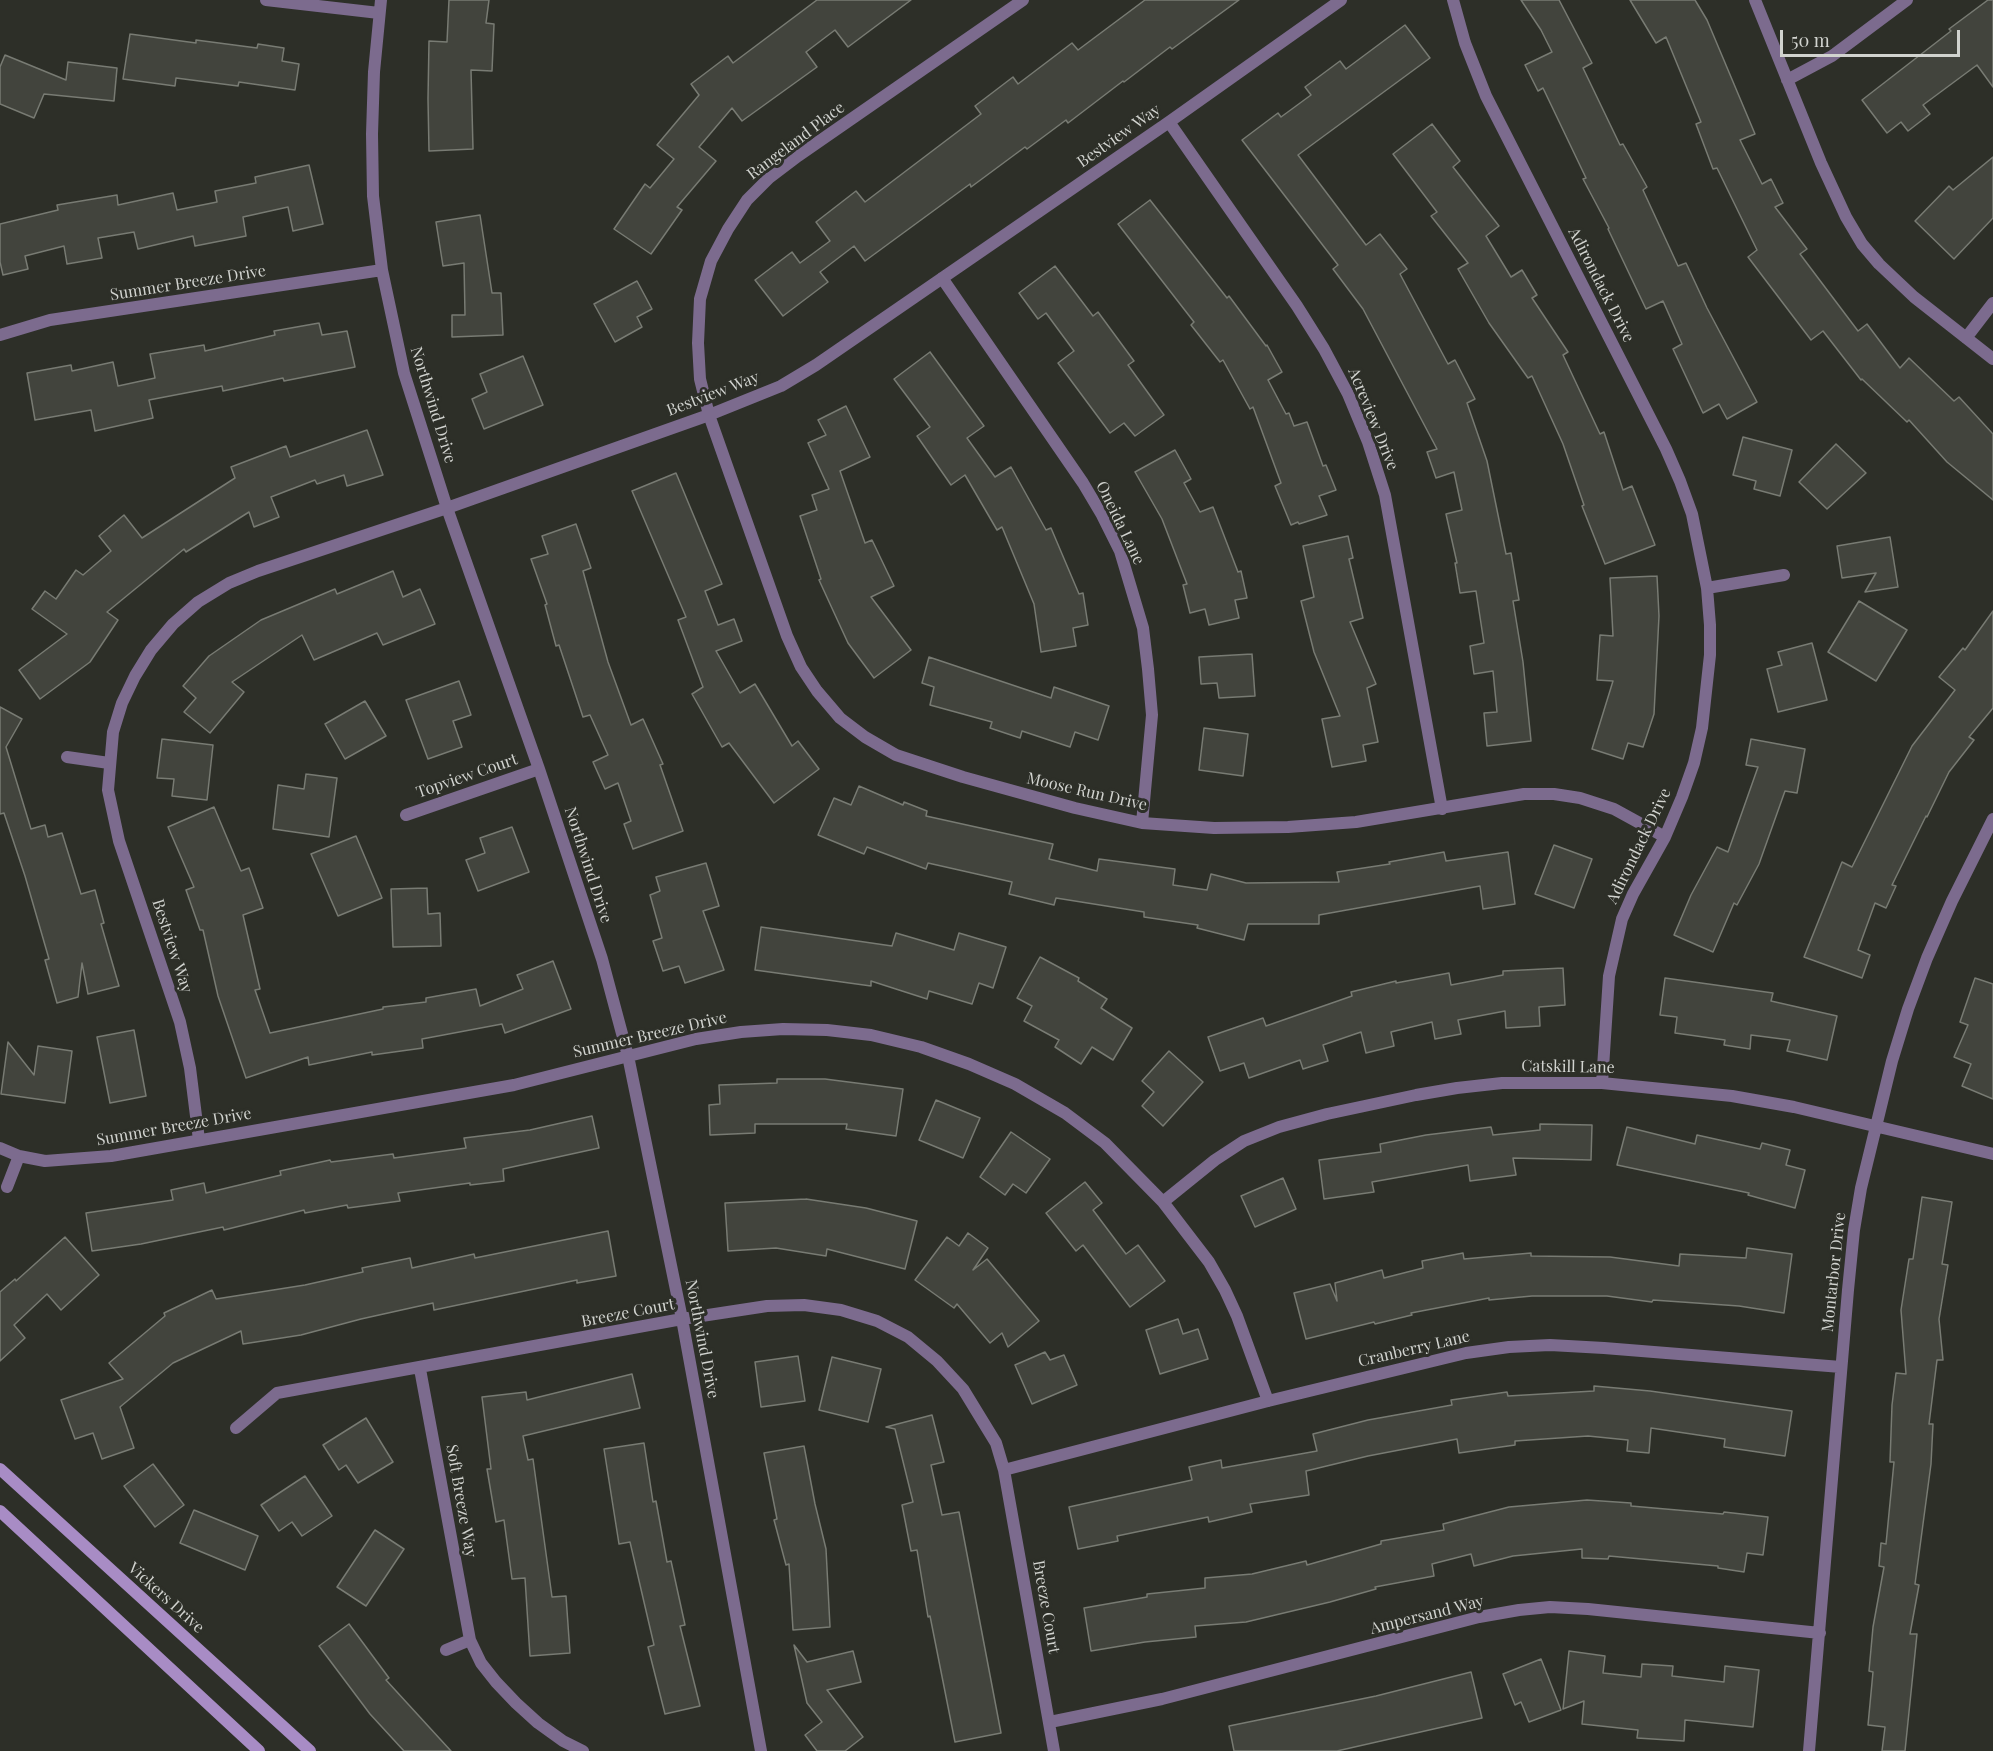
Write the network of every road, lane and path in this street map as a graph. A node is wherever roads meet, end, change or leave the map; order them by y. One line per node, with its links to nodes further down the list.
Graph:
1 (266, 0): 8 (street)
2 (381, 0): 8 (street, Northwind Drive)
3 (1023, 0): 17 (street, Rangeland Place)
4 (1341, 0): 10 (street, Bestview Way)
5 (1453, 0): 20 (street, Adirondack Drive)
6 (1755, 0): 9 (street)
7 (1907, 0): 9 (street)
8 (379, 14): 11 (street, Northwind Drive)
9 (1787, 80): 15 (street)
10 (1169, 122): 12 (street, Bestview Way); 24 (street, Acreview Drive)
11 (382, 270): 14 (street, Summer Breeze Drive); 18 (street, Northwind Drive)
12 (942, 278): 17 (street, Bestview Way); 27 (street, Oneida Lane)
13 (1993, 303): 15 (street)
14 (0, 335)
15 (1966, 338): 16 (street)
16 (1993, 359)
17 (709, 415): 18 (street, Bestview Way); 27 (street, Moose Run Drive)
18 (447, 508): 22 (street, Bestview Way); 23 (street, Northwind Drive)
19 (1784, 575): 20 (street)
20 (1707, 588): 28 (street, Adirondack Drive)
21 (67, 757): 22 (street)
22 (109, 763): 32 (street, Bestview Way)
23 (539, 769): 25 (street, Topview Court); 29 (street, Northwind Drive)
24 (1442, 809): 27 (street, Moose Run Drive); 28 (street, Moose Run Drive)
25 (406, 815)
26 (1993, 819): 31 (street, Montarbor Drive)
27 (1143, 823)
28 (1665, 837): 30 (street, Adirondack Drive)
29 (628, 1056): 32 (street, Summer Breeze Drive); 37 (street, Summer Breeze Drive); 38 (street, Northwind Drive)
30 (1602, 1083): 31 (street, Catskill Lane); 37 (street, Catskill Lane)
31 (1876, 1128): 34 (street, Catskill Lane); 39 (street, Montarbor Drive)
32 (199, 1140): 35 (street, Summer Breeze Drive)
33 (0, 1149): 35 (street, Summer Breeze Drive)
34 (1993, 1154)
35 (19, 1156): 36 (street)
36 (7, 1187)
37 (1163, 1202): 41 (street, Summer Breeze Drive)
38 (682, 1319): 40 (street, Breeze Court); 44 (street, Breeze Court); 53 (street, Northwind Drive)
39 (1841, 1367): 41 (street, Cranberry Lane); 46 (street, Montarbor Drive)
40 (420, 1369): 42 (street, Breeze Court); 47 (street, Soft Breeze Way)
41 (1268, 1401): 44 (street, Cranberry Lane)
42 (237, 1428)
43 (0, 1468): 51 (main road, Vickers Drive)
44 (1004, 1470): 49 (street, Breeze Court)
45 (0, 1511): 50 (main road)
46 (1820, 1633): 49 (street, Ampersand Way); 55 (street, Montarbor Drive)
47 (470, 1640): 48 (street); 52 (street, Soft Breeze Way)
48 (446, 1650)
49 (1050, 1722): 54 (street, Breeze Court)
50 (259, 1751)
51 (310, 1751)
52 (583, 1751)
53 (760, 1751)
54 (1054, 1751)
55 (1809, 1751)

